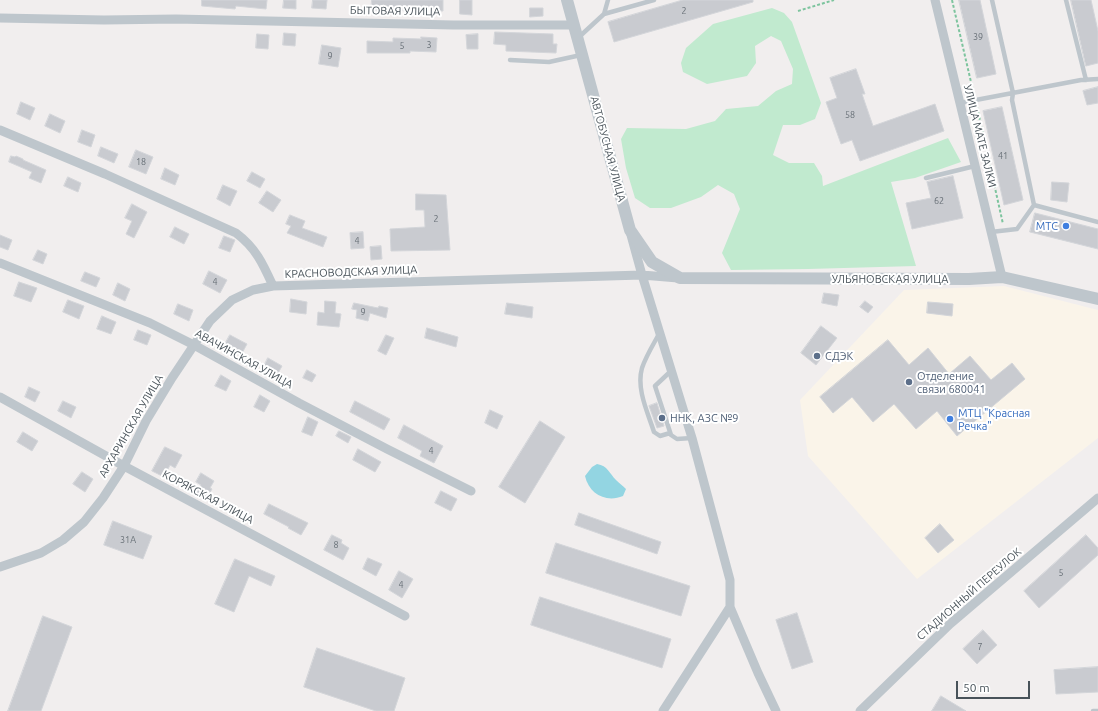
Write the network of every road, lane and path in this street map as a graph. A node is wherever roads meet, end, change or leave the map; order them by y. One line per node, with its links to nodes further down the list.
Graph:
1 (567, 0): 12 (street, АВТОБУСНАЯ УЛИЦА)
2 (608, 0): 10 (lane)
3 (654, 0): 10 (lane)
4 (834, 0): 9 (path)
5 (935, 0): 20 (street, УЛИЦА МАТЕ ЗАЛКИ)
6 (952, 0): 19 (path)
7 (992, 0): 18 (lane)
8 (1066, 0): 17 (lane)
9 (798, 11)
10 (604, 14): 13 (lane)
11 (0, 18): 12 (street, БЫТОВАЯ УЛИЦА)
12 (574, 25): 13 (street, АВТОБУСНАЯ УЛИЦА)
13 (578, 38): 14 (street, АВТОБУСНАЯ УЛИЦА)
14 (583, 55): 15 (lane); 26 (street, АВТОБУСНАЯ УЛИЦА)
15 (510, 60)
16 (1098, 79): 17 (lane)
17 (1086, 80): 18 (lane)
18 (1013, 93): 19 (lane); 24 (lane)
19 (975, 100): 20 (lane); 27 (path)
20 (960, 103): 22 (street, УЛИЦА МАТЕ ЗАЛКИ)
21 (0, 130): 33 (street, КРАСНОВОДСКАЯ УЛИЦА)
22 (975, 166): 23 (lane); 28 (street, УЛИЦА МАТЕ ЗАЛКИ)
23 (926, 178)
24 (1034, 205): 25 (lane); 27 (lane)
25 (1098, 222)
26 (630, 230): 30 (street); 32 (street, АВТОБУСНАЯ УЛИЦА)
27 (1005, 230): 28 (lane)
28 (991, 232): 31 (street, УЛИЦА МАТЕ ЗАЛКИ)
29 (0, 263): 36 (street, АВАЧИНСКАЯ УЛИЦА)
30 (642, 276): 32 (street, КРАСНОВОДСКАЯ УЛИЦА); 33 (street, КРАСНОВОДСКАЯ УЛИЦА); 35 (street)
31 (1002, 277): 32 (street, УЛЬЯНОВСКАЯ УЛИЦА); 34 (street, УЛЬЯНОВСКАЯ УЛИЦА)
32 (680, 278)
33 (273, 286): 36 (street, АРХАРИНСКАЯ УЛИЦА)
34 (1098, 298)
35 (660, 333): 37 (street); 39 (lane)
36 (194, 345): 41 (street, АРХАРИНСКАЯ УЛИЦА); 42 (street, АВАЧИНСКАЯ УЛИЦА)
37 (672, 370): 39 (lane); 40 (street)
38 (0, 398): 41 (street, КОРЯКСКАЯ УЛИЦА)
39 (670, 432): 40 (lane)
40 (692, 438): 45 (street)
41 (124, 466): 44 (street, АРХАРИНСКАЯ УЛИЦА); 46 (street, КОРЯКСКАЯ УЛИЦА)
42 (471, 491)
43 (1098, 498): 49 (street, СТАДИОННЫЙ ПЕРЕУЛОК)
44 (0, 567)
45 (730, 607): 47 (street); 48 (street)
46 (405, 616)
47 (663, 711)
48 (776, 711)
49 (860, 711)
50 (1093, 711): 51 (lane)
51 (1098, 711)

